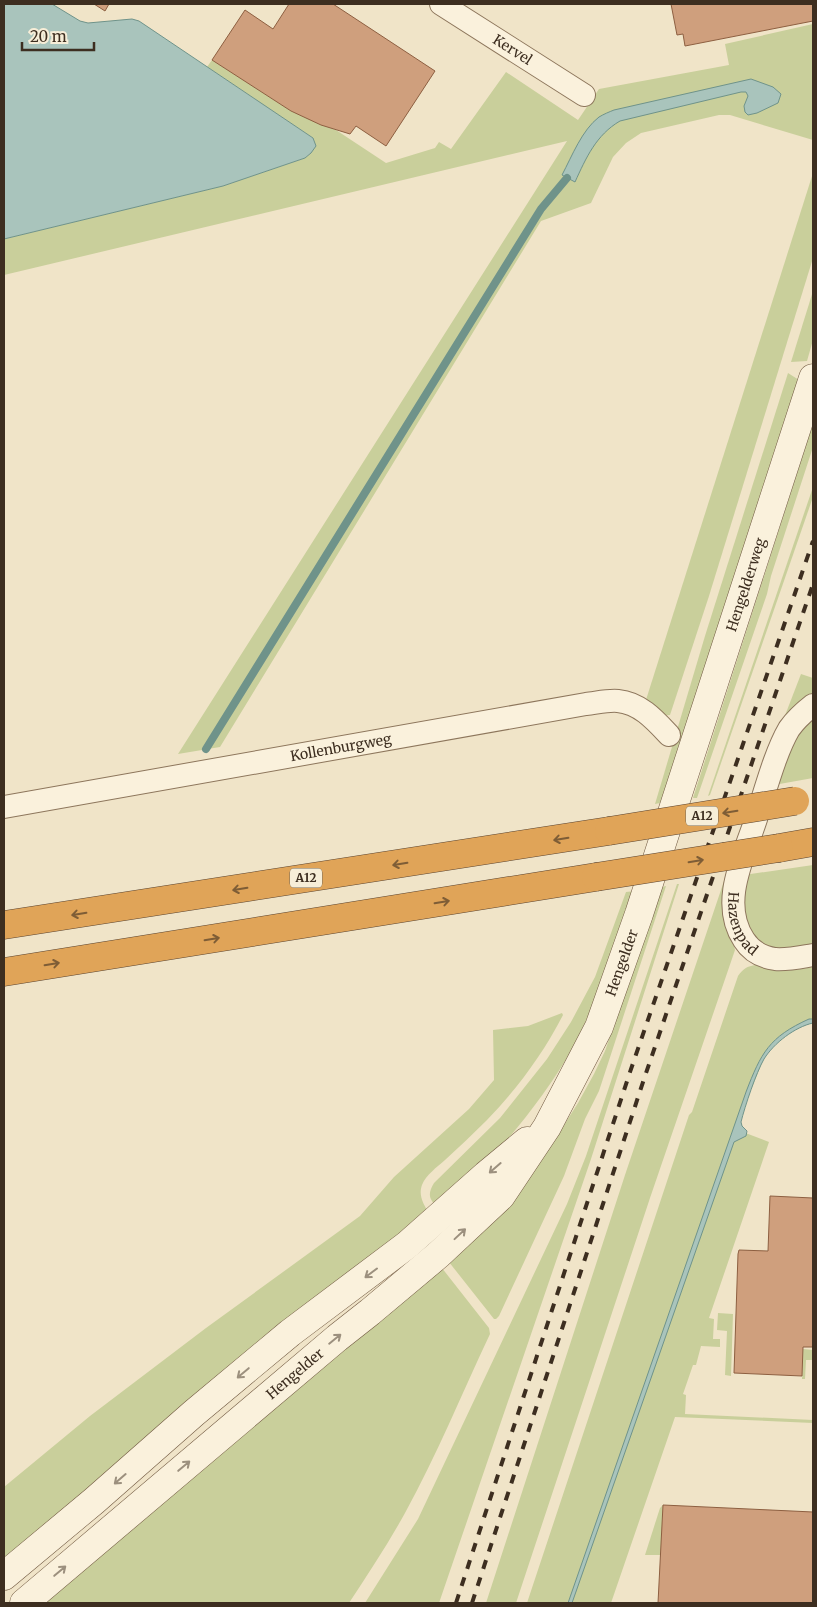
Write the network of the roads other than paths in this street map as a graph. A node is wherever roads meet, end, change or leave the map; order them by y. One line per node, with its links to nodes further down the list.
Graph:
1 (441, 4): 2 (street, Kervel)
2 (584, 95)
3 (813, 378): 6 (main road, Hengelderweg)
4 (813, 704): 11 (street, Hazenpad)
5 (669, 735): 8 (street, Kollenburgweg)
6 (679, 791): 13 (main road, Hengelder)
7 (804, 800): 10 (highway, A12, one-way to 10, bridge)
8 (4, 807)
9 (813, 842): 12 (highway, one-way to 9, bridge)
10 (4, 926)
11 (813, 955)
12 (4, 972)
13 (547, 1127): 14 (main road, Hengelder, one-way to 14); 15 (main road, Hengelder, one-way to 13)
14 (4, 1576)
15 (24, 1603)

